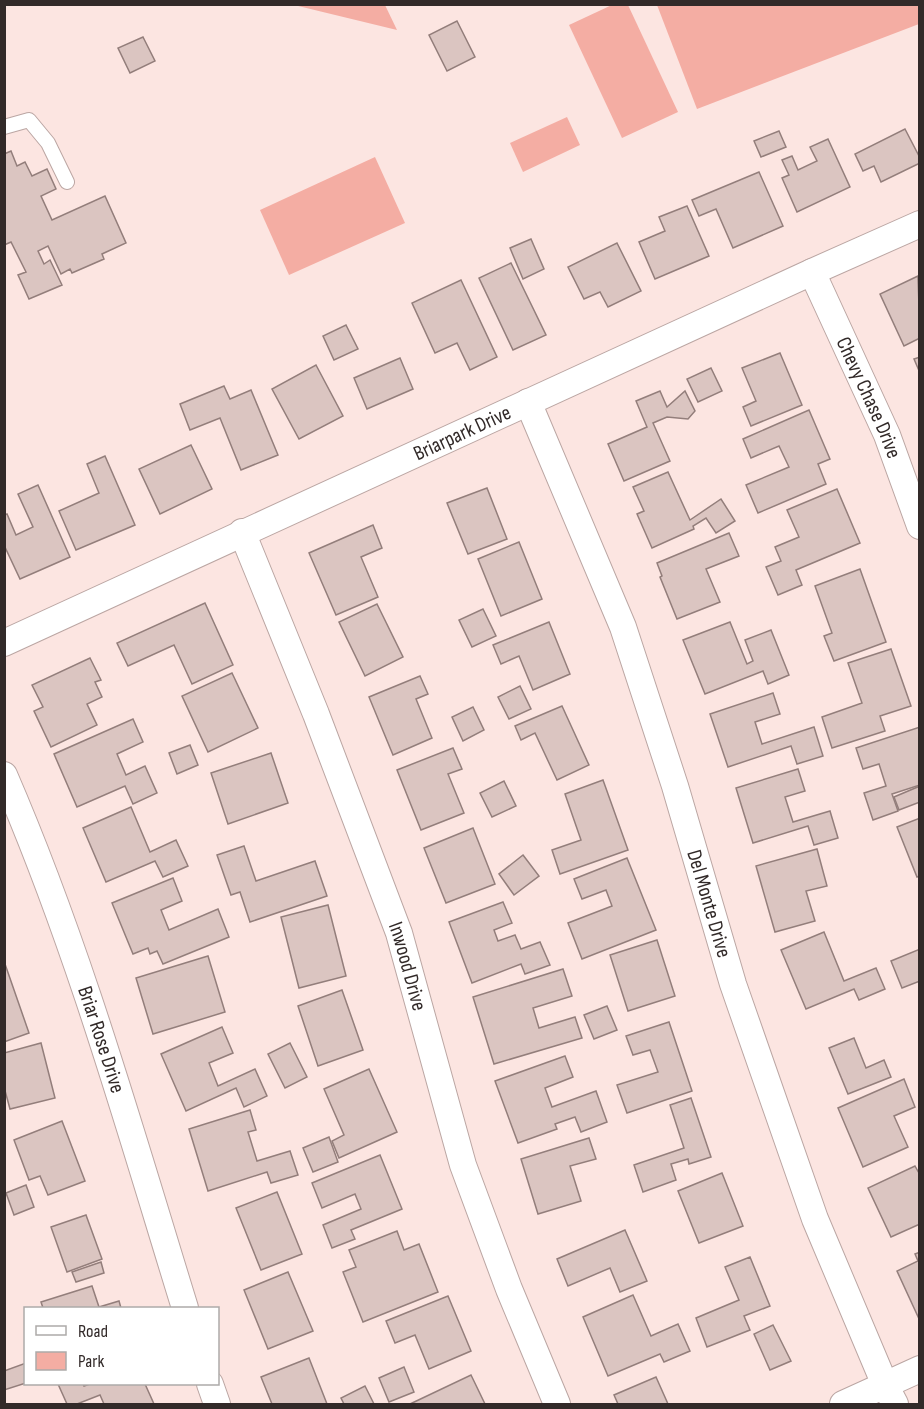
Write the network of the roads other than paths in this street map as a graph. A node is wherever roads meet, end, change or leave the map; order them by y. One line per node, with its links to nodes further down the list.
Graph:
1 (4, 127): 2 (lane)
2 (68, 182)
3 (920, 224): 4 (street, Briarpark Drive)
4 (812, 272): 5 (street, Briarpark Drive); 6 (street, Chevy Chase Drive)
5 (528, 402): 7 (street, Briarpark Drive); 13 (street, Del Monte Drive)
6 (920, 526)
7 (242, 532): 8 (street, Briarpark Drive); 15 (street, Inwood Drive)
8 (4, 643)
9 (4, 775): 10 (street, Briar Rose Drive)
10 (186, 1307)
11 (920, 1369): 13 (street)
12 (211, 1385): 14 (street)
13 (890, 1395): 16 (street)
14 (217, 1404)
15 (556, 1404)
16 (843, 1404)

